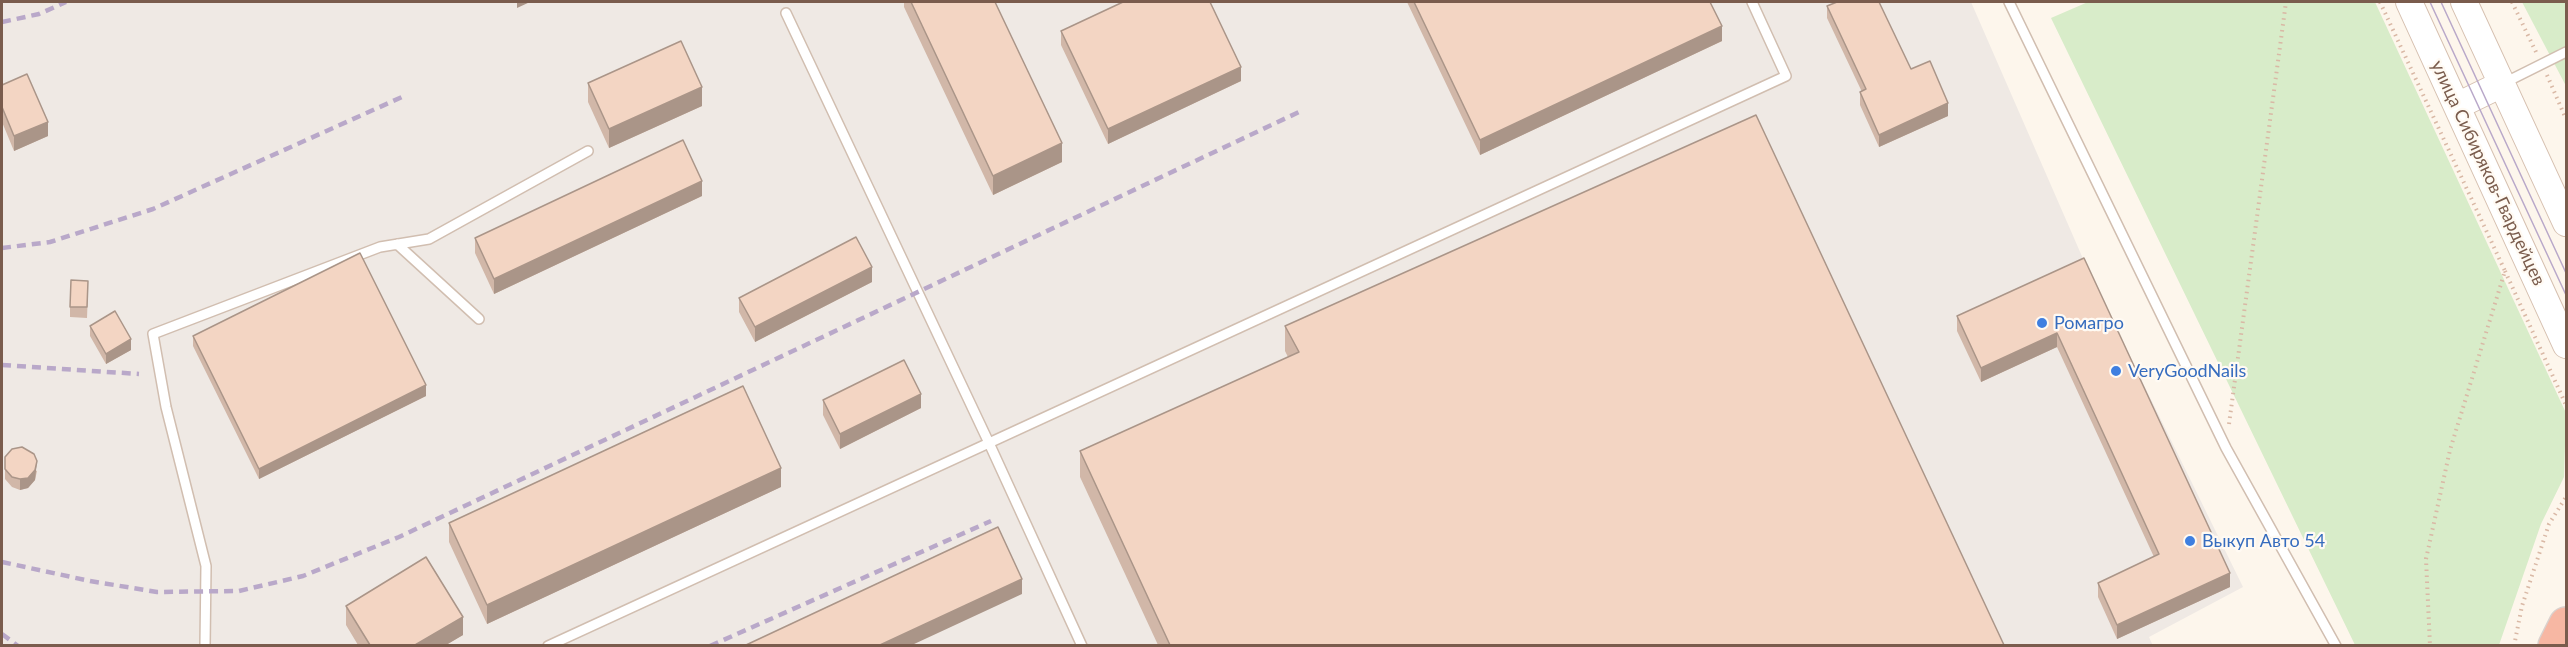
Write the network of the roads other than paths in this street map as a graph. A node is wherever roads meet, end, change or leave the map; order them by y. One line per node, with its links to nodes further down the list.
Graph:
1 (1752, 2): 14 (lane)
2 (2009, 2): 19 (lane)
3 (2409, 2): 8 (main road, улица Сибиряков-Гвардейцев)
4 (2464, 2): 7 (main road)
5 (786, 13): 14 (lane)
6 (2566, 52): 7 (lane)
7 (2502, 84): 8 (main road); 10 (main road)
8 (2457, 106): 13 (main road, улица Сибиряков-Гвардейцев)
9 (588, 151): 11 (lane)
10 (2566, 223)
11 (397, 244): 12 (lane); 16 (lane)
12 (478, 319)
13 (2566, 345)
14 (989, 442): 17 (lane); 18 (lane)
15 (2566, 624): 20 (highway)
16 (205, 645)
17 (548, 645)
18 (1082, 645)
19 (2336, 645)
20 (2555, 645)

